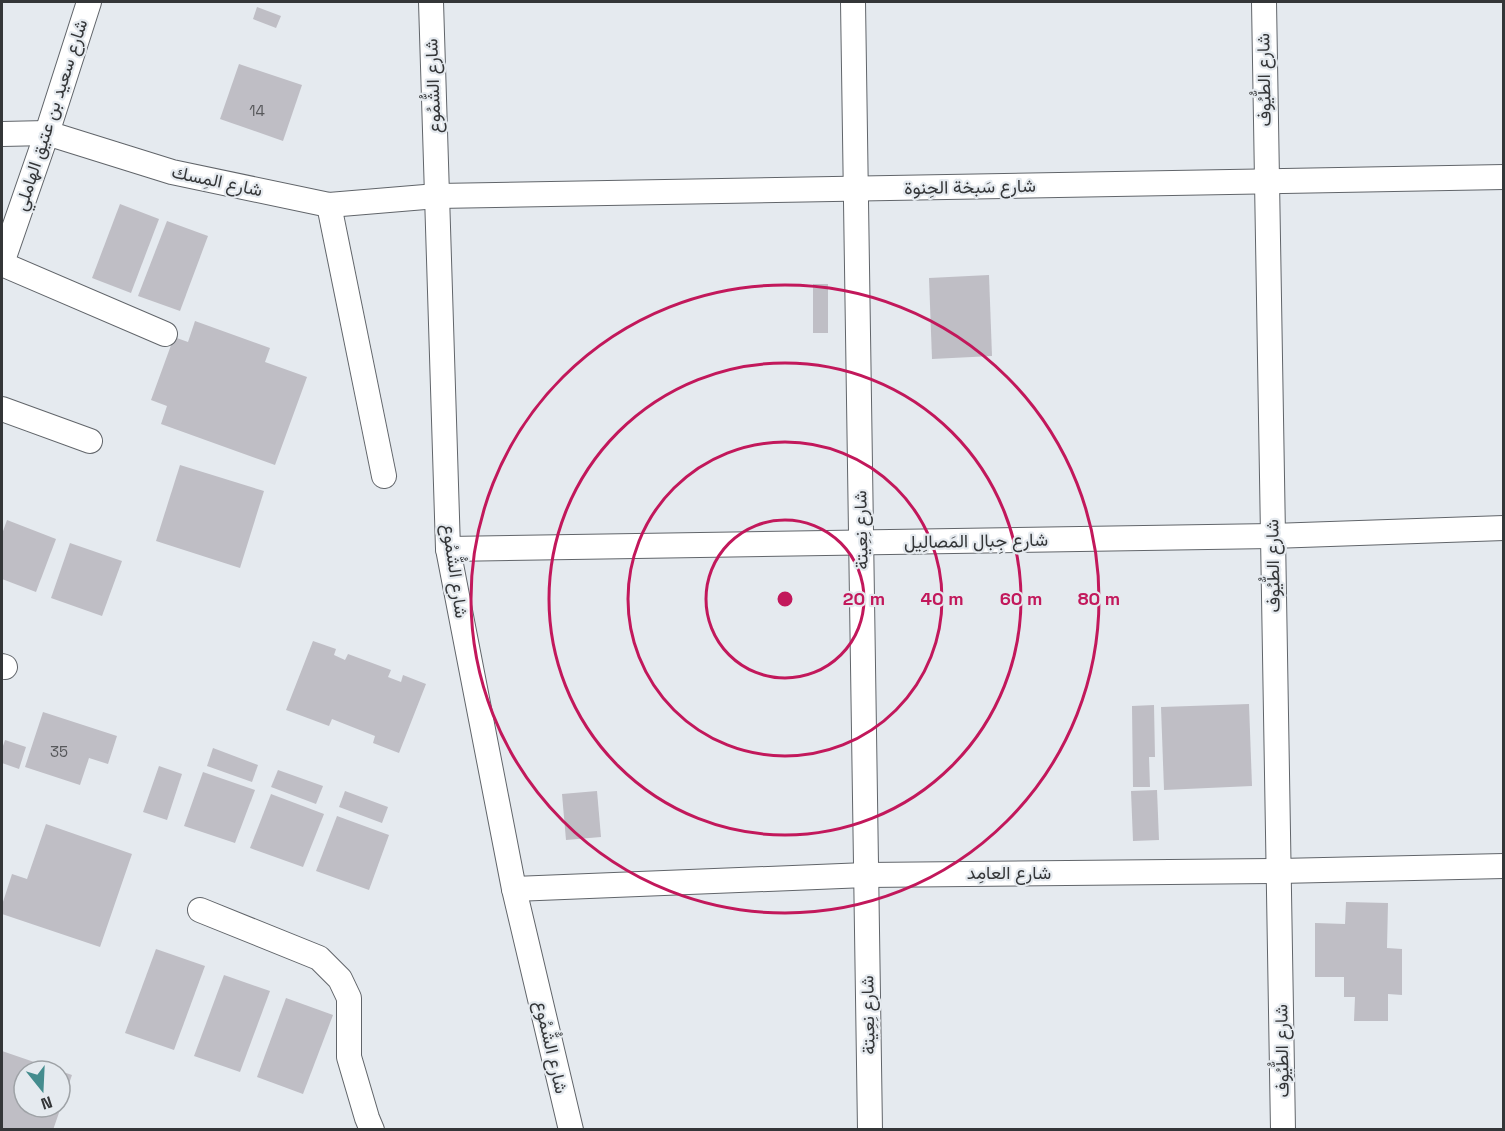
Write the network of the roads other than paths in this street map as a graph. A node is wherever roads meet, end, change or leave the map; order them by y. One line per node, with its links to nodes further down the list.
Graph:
1 (89, 2): 5 (street, شارع سعيد بن عتيق الهاملي)
2 (431, 2): 10 (street, شارع الشُّمُوع)
3 (854, 2): 9 (street, شارع نِعِيتة)
4 (1264, 2): 8 (street, شارع الطُّيُوف)
5 (47, 133): 6 (street, شارع المِسك); 11 (street, شارع المِسك); 12 (street, شارع سعيد بن عتيق الهاملي)
6 (2, 134)
7 (1503, 177): 8 (street, شارع سَبخة الحِنوة)
8 (1265, 180): 9 (street, شارع سَبخة الحِنوة); 18 (street, شارع الطُّيُوف)
9 (855, 189): 10 (street, شارع سَبخة الحِنوة); 19 (street, شارع نِعِيتة)
10 (437, 196): 11 (street, شارع المِسك); 20 (street, شارع الشُّمُوع)
11 (328, 205): 16 (street)
12 (2, 264): 13 (street)
13 (165, 334)
14 (2, 409): 15 (street)
15 (90, 441)
16 (384, 476)
17 (1503, 528): 18 (street, شارع جِبال المَصالِيل)
18 (1272, 536): 19 (street, شارع جِبال المَصالِيل); 22 (street, شارع الطُّيُوف)
19 (861, 543): 20 (street, شارع جِبال المَصالِيل); 23 (street, شارع نِعِيتة)
20 (448, 549): 24 (street, شارع الشُّمُوع)
21 (1503, 866): 22 (street, شارع العامِد)
22 (1279, 871): 23 (street, شارع العامِد); 29 (street, شارع الطُّيُوف)
23 (866, 875): 24 (street, شارع العامِد); 28 (street, شارع نِعِيتة)
24 (514, 890): 27 (street, شارع الشُّمُوع)
25 (200, 910): 26 (street)
26 (372, 1130)
27 (571, 1130)
28 (870, 1130)
29 (1283, 1130)

